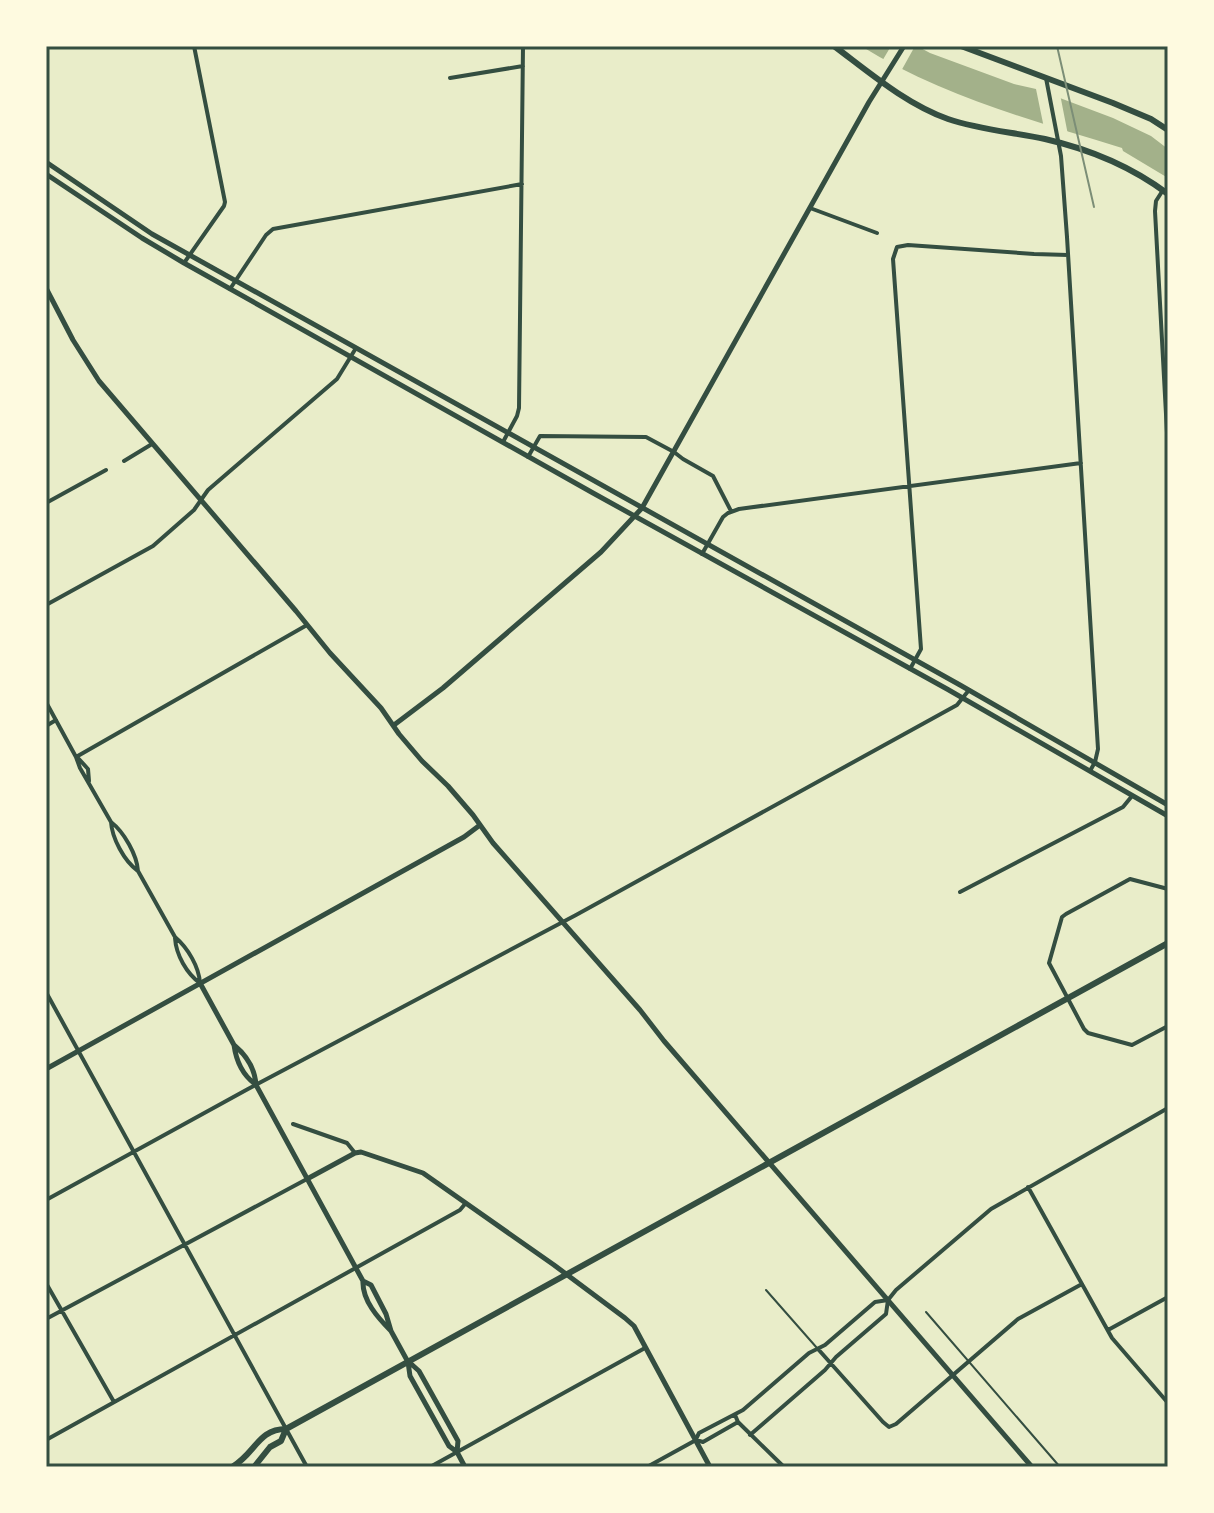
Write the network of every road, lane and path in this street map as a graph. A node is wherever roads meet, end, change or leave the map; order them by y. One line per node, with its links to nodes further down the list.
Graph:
1 (194, 46): 18 (street)
2 (523, 46): 6 (street)
3 (834, 46): 9 (main road)
4 (904, 46): 9 (main road)
5 (961, 46): 8 (main road)
6 (523, 66): 7 (street); 14 (street)
7 (450, 78)
8 (1046, 78): 10 (main road); 11 (street)
9 (882, 82): 11 (main road); 16 (main road)
10 (1168, 130)
11 (1059, 143): 15 (main road); 19 (street)
12 (46, 162): 18 (main road)
13 (46, 174): 20 (main road)
14 (522, 184): 21 (street); 26 (street)
15 (1165, 192): 30 (street)
16 (810, 208): 17 (street); 31 (main road)
17 (877, 233)
18 (190, 255): 20 (street); 21 (main road)
19 (1069, 255): 34 (street); 36 (street)
20 (184, 263): 23 (main road)
21 (235, 281): 23 (street); 24 (main road)
22 (46, 288): 28 (main road)
23 (230, 289): 25 (main road)
24 (356, 348): 25 (street); 26 (main road)
25 (352, 357): 27 (main road); 37 (street)
26 (508, 433): 27 (street); 29 (main road)
27 (503, 442): 32 (main road)
28 (152, 444): 33 (street); 37 (main road)
29 (533, 448): 31 (street); 32 (street); 39 (main road)
30 (1168, 451)
31 (674, 452): 39 (main road); 40 (street)
32 (528, 457): 41 (main road)
33 (124, 461)
34 (1081, 463): 36 (street); 65 (street)
35 (106, 470): 38 (street)
36 (909, 486): 40 (street); 54 (street)
37 (201, 500): 48 (street); 50 (main road)
38 (46, 503)
39 (642, 508): 41 (main road); 42 (main road)
40 (731, 511): 42 (street)
41 (636, 516): 43 (main road); 60 (main road)
42 (707, 544): 43 (street); 44 (main road)
43 (702, 554): 45 (main road)
44 (727, 555): 45 (main road); 46 (main road)
45 (722, 564): 47 (main road)
46 (787, 589): 47 (main road); 49 (main road)
47 (782, 598): 51 (main road)
48 (46, 605)
49 (839, 618): 51 (main road); 52 (main road)
50 (307, 625): 60 (main road); 64 (street)
51 (834, 626): 53 (main road)
52 (885, 643): 53 (main road); 54 (main road)
53 (880, 652): 55 (main road)
54 (915, 660): 55 (street); 56 (main road)
55 (910, 669): 57 (main road)
56 (969, 690): 57 (street); 62 (main road)
57 (964, 699): 63 (main road); 73 (street)
58 (46, 702): 59 (street)
59 (56, 720): 61 (street); 64 (street)
60 (394, 725): 70 (main road)
61 (46, 726)
62 (1064, 745): 63 (main road); 65 (main road)
63 (1059, 754): 66 (main road)
64 (76, 757): 74 (street)
65 (1095, 762): 66 (street); 68 (main road)
66 (1090, 771): 67 (main road)
67 (1132, 796): 69 (main road); 72 (street)
68 (1168, 805)
69 (1168, 816)
70 (480, 825): 73 (main road); 76 (main road)
71 (1168, 889): 78 (street)
72 (960, 892)
73 (562, 922): 82 (street); 87 (main road)
74 (175, 937): 76 (street); 76 (street)
75 (1167, 943): 78 (main road)
76 (200, 983): 80 (main road); 82 (main road)
77 (46, 992): 80 (street)
78 (1068, 1000): 79 (street); 87 (main road)
79 (1168, 1026)
80 (79, 1050): 81 (main road); 85 (street)
81 (46, 1069)
82 (256, 1085): 85 (street); 88 (main road)
83 (1168, 1108): 89 (street)
84 (293, 1124): 86 (street)
85 (134, 1152): 90 (street); 92 (street)
86 (355, 1153): 88 (main road); 91 (main road)
87 (770, 1163): 94 (main road); 99 (main road)
88 (307, 1179): 92 (street); 93 (main road)
89 (1028, 1187): 96 (street); 99 (street)
90 (46, 1200)
91 (466, 1203): 93 (street); 94 (main road)
92 (184, 1244): 100 (street); 104 (street)
93 (356, 1268): 104 (street); 108 (main road)
94 (567, 1274): 105 (main road); 108 (main road)
95 (46, 1283): 100 (street)
96 (1082, 1284): 103 (street); 107 (street)
97 (766, 1290): 106 (lane)
98 (1168, 1297): 103 (street)
99 (888, 1300): 106 (street); 109 (street); 110 (main road)
100 (62, 1311): 102 (street); 111 (street)
101 (926, 1312): 107 (lane)
102 (46, 1319)
103 (1108, 1330): 112 (street)
104 (235, 1336): 111 (street); 115 (street)
105 (646, 1348): 118 (main road); 119 (street)
106 (818, 1349): 109 (street); 113 (street)
107 (969, 1361): 110 (street); 129 (lane)
108 (408, 1362): 115 (main road); 119 (main road)
109 (831, 1363): 110 (street); 116 (street)
110 (953, 1375): 128 (main road)
111 (114, 1402): 117 (street)
112 (1168, 1403)
113 (735, 1415): 114 (street); 118 (street)
114 (738, 1422): 116 (street); 118 (street)
115 (286, 1429): 120 (main road); 121 (main road); 122 (street)
116 (750, 1435): 127 (street)
117 (46, 1440)
118 (696, 1440): 125 (street); 126 (main road)
119 (457, 1452): 123 (street); 124 (main road)
120 (232, 1467)
121 (254, 1467)
122 (307, 1467)
123 (430, 1467)
124 (465, 1467)
125 (647, 1467)
126 (710, 1467)
127 (784, 1467)
128 (1032, 1467)
129 (1060, 1467)

